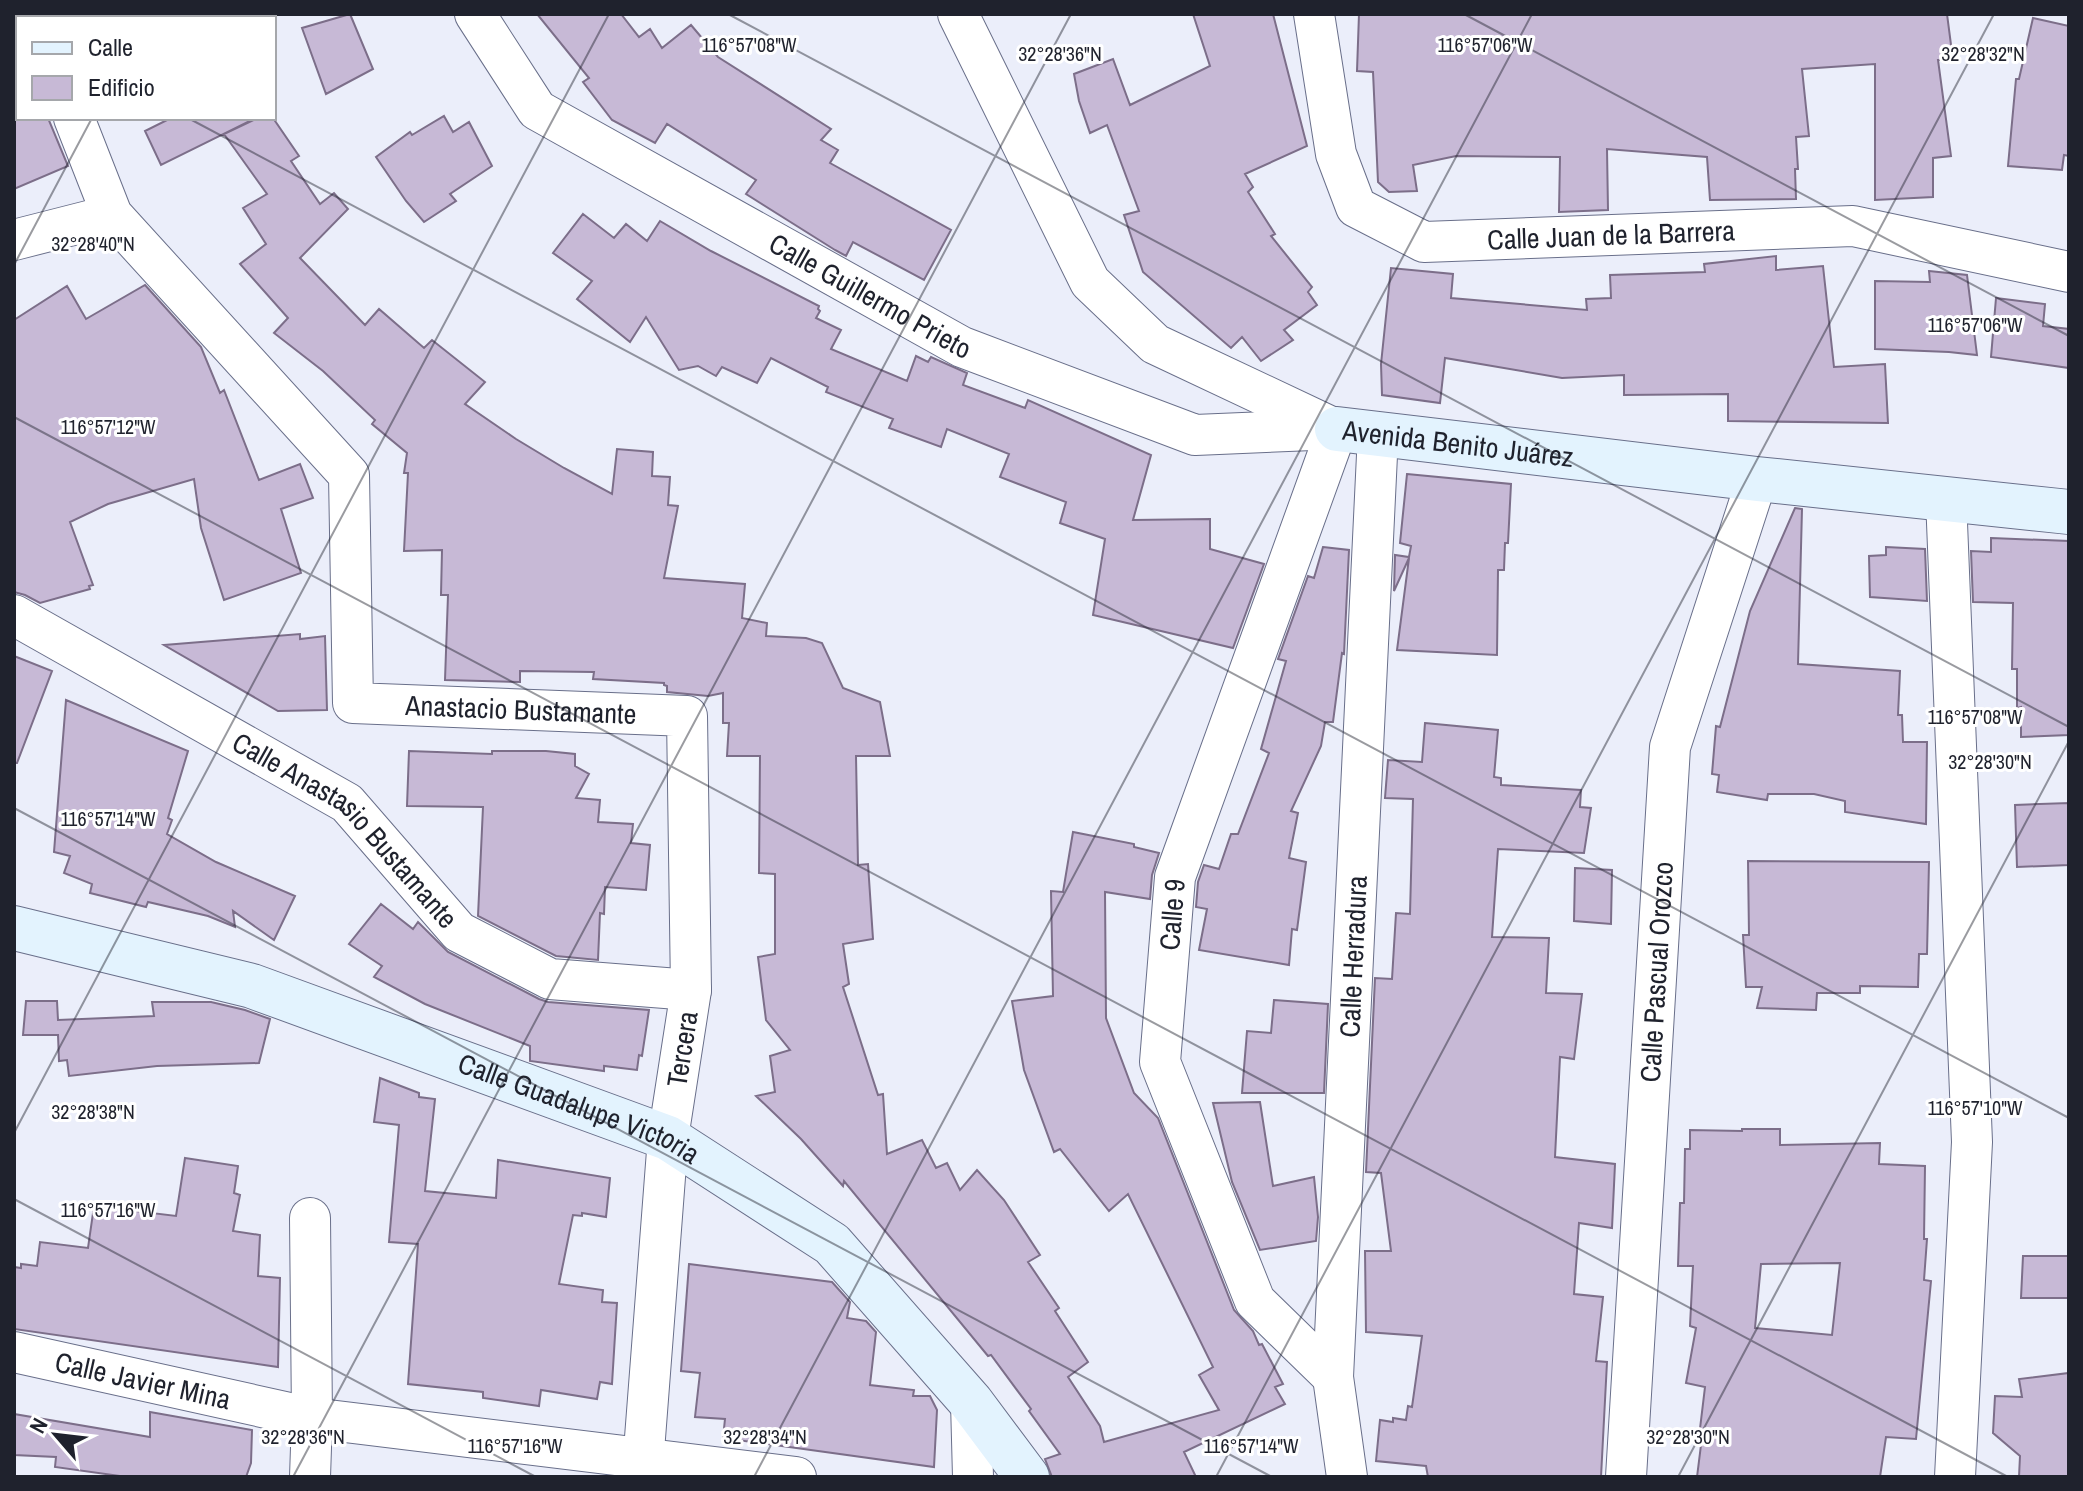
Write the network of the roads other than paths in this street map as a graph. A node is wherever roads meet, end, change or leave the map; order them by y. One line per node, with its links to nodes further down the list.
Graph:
1 (475, 14): 8 (street, Calle Guillermo Prieto)
2 (958, 14): 8 (street, Avenida Benito Juárez)
3 (1314, 14): 7 (street, Calle Juan de la Barrera)
4 (75, 120): 5 (street)
5 (112, 215): 6 (street); 13 (street, Anastacio Bustamante)
6 (14, 240)
7 (2069, 272)
8 (1358, 431): 9 (street, Avenida Benito Juárez); 19 (street, Calle Herradura); 19 (street, Calle 9)
9 (1757, 479): 10 (street, Avenida Benito Juárez); 28 (street, Calle Pascual Orozco)
10 (1946, 498): 11 (street, Avenida Benito Juárez); 29 (street)
11 (2069, 512)
12 (14, 615): 15 (street, Calle Anastasio Bustamante)
13 (687, 716): 15 (street, Tercera)
14 (14, 928): 16 (street, Calle Guadalupe Victoria)
15 (691, 990): 16 (street, Tercera)
16 (668, 1138): 20 (street, Calle Guadalupe Victoria); 22 (street, Tercera)
17 (310, 1218): 21 (street)
18 (14, 1352): 21 (street, Calle Javier Mina)
19 (1333, 1377): 27 (street, Calle Herradura)
20 (971, 1402): 25 (street); 26 (street, Calle Guadalupe Victoria)
21 (312, 1418): 22 (street, Calle Javier Mina); 23 (street)
22 (642, 1468): 24 (street, Calle Javier Mina)
23 (310, 1477)
24 (796, 1477)
25 (973, 1477)
26 (1027, 1477)
27 (1347, 1477)
28 (1626, 1477)
29 (1955, 1477)

